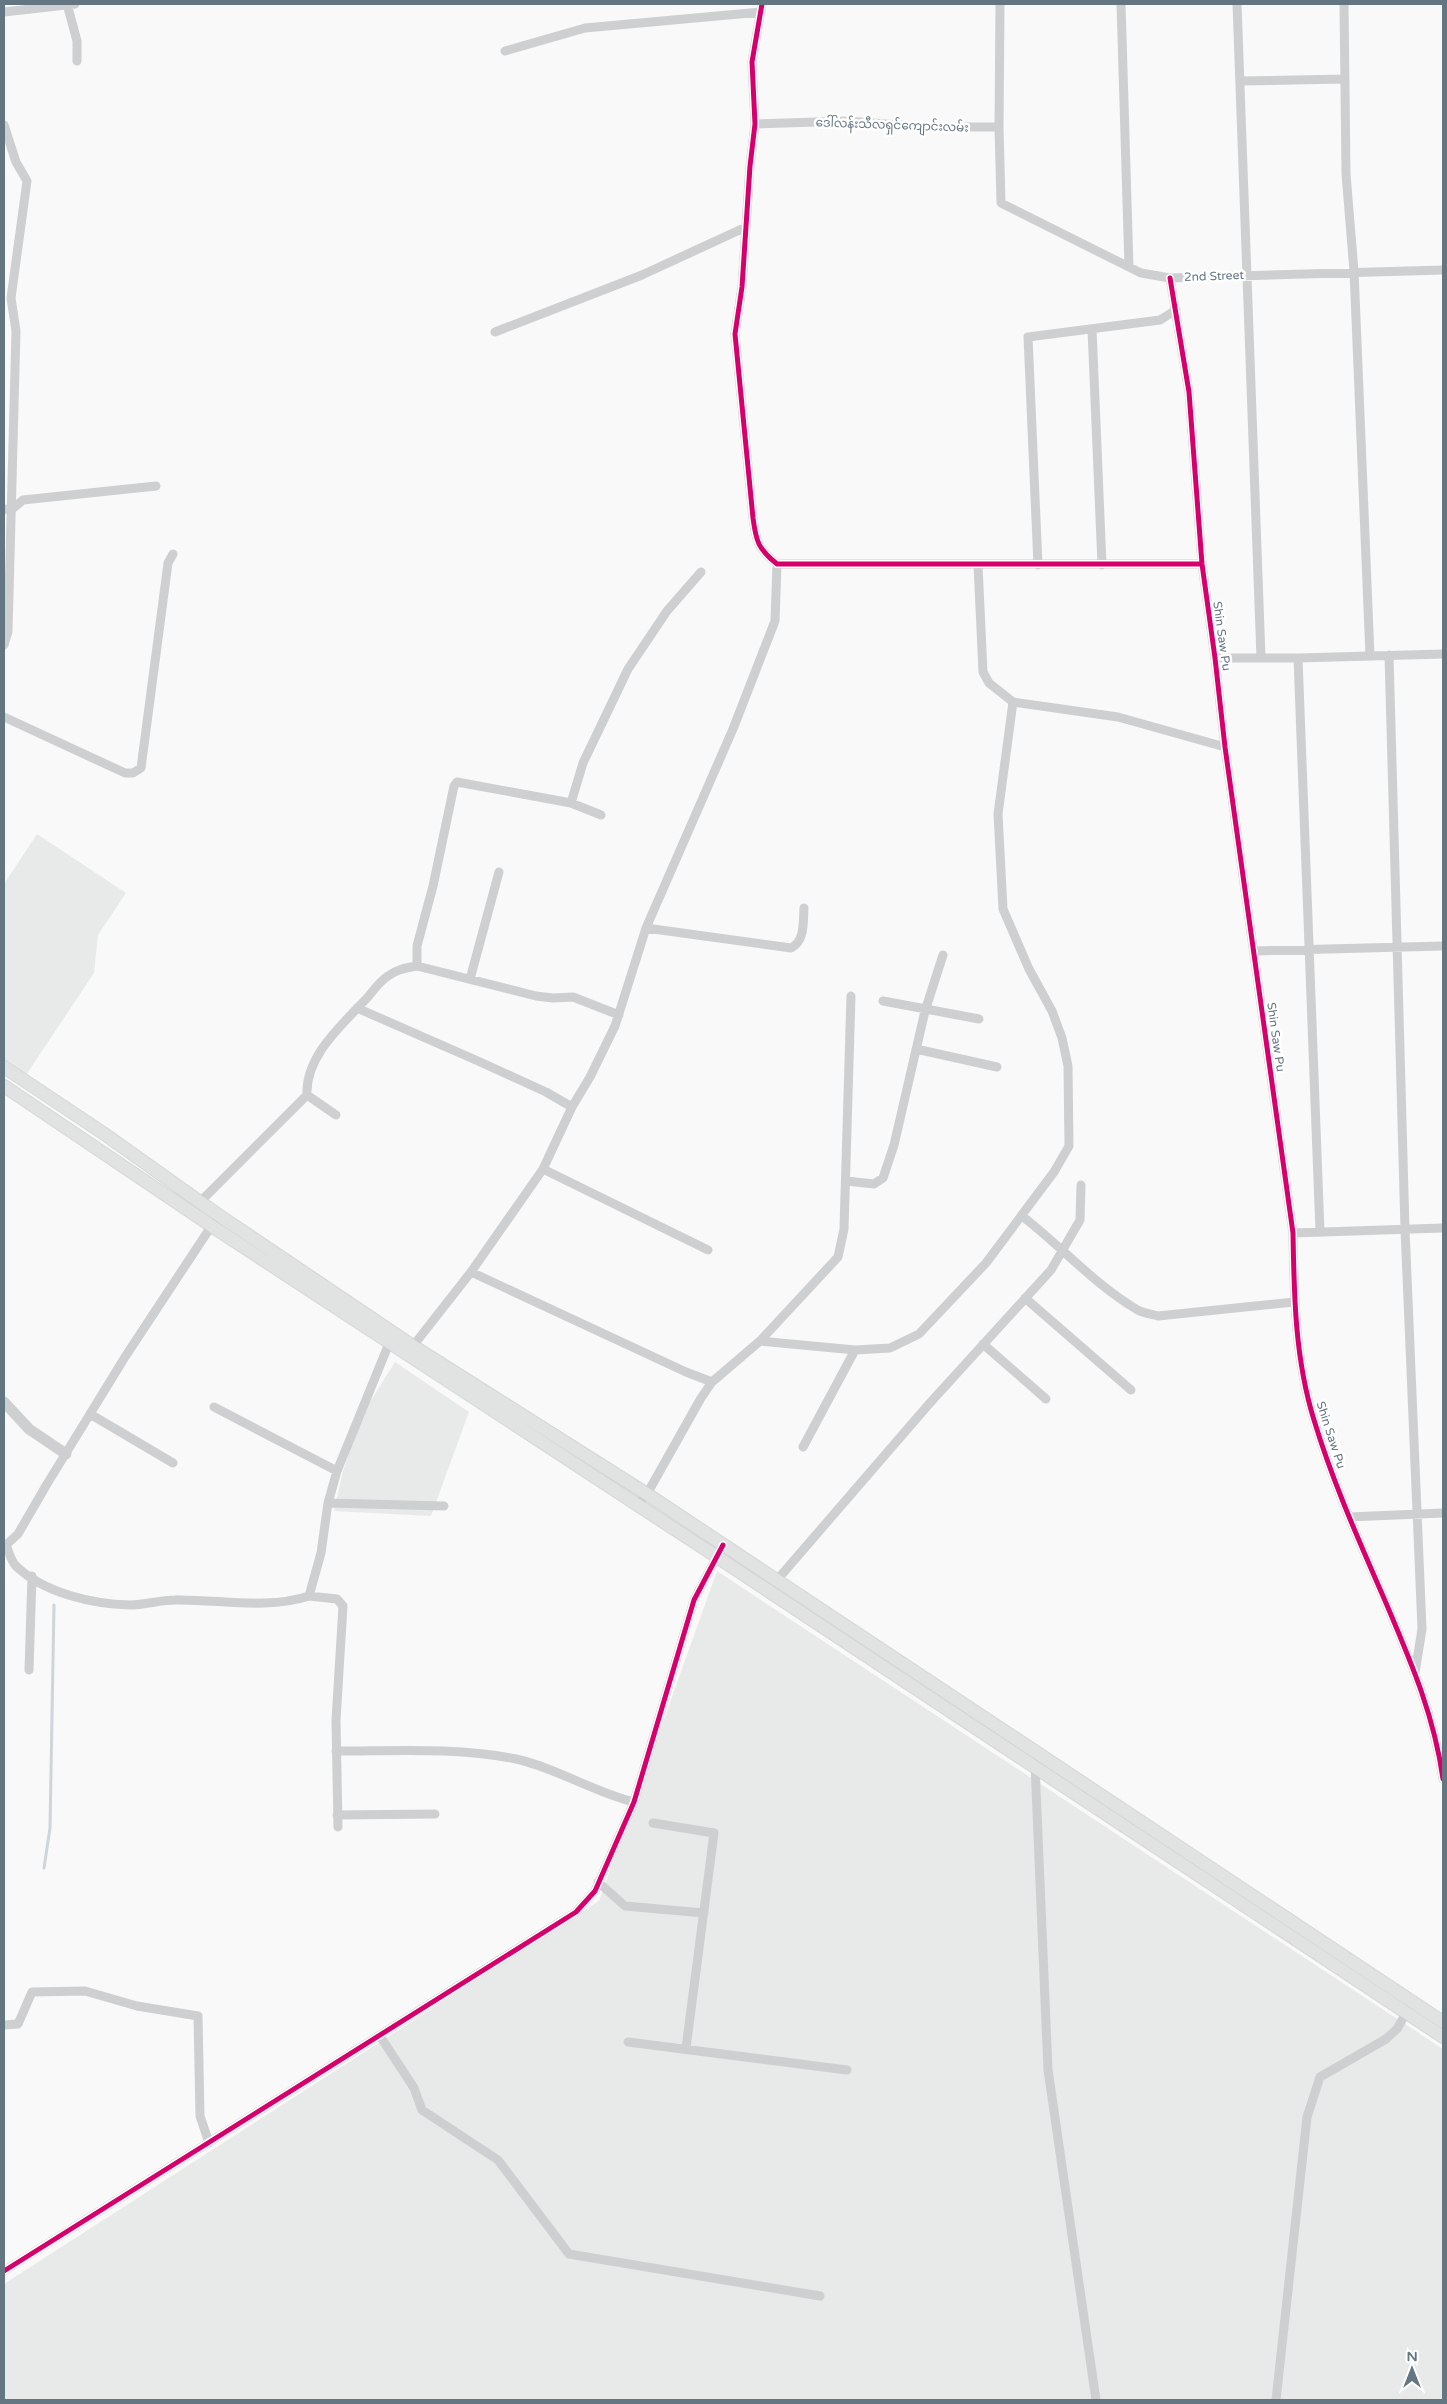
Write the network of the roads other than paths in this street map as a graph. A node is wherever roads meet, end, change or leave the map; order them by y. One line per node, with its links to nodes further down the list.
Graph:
1 (70, 4): 7 (street); 9 (street)
2 (1000, 4): 14 (street)
3 (1121, 4): 16 (street)
4 (1237, 4): 11 (street)
5 (1344, 4): 10 (street)
6 (762, 8): 8 (street); 12 (street)
7 (4, 12)
8 (505, 51)
9 (77, 61)
10 (1344, 78): 11 (street); 18 (street)
11 (1240, 81): 19 (street)
12 (755, 124): 14 (street, ဒေါ်လန်းသီလရှင်ကျောင်းလမ်း); 15 (street)
13 (4, 126): 25 (street)
14 (999, 127): 16 (street, 2nd Street)
15 (746, 227): 23 (street); 27 (street)
16 (1129, 267): 20 (street, 2nd Street)
17 (1443, 270): 18 (street, 2nd Street)
18 (1354, 271): 19 (street, 2nd Street); 36 (street)
19 (1246, 275): 20 (street, 2nd Street); 38 (street)
20 (1170, 278): 21 (street, Shin Saw Pu)
21 (1176, 310): 22 (street); 28 (street, Shin Saw Pu)
22 (1092, 329): 30 (street); 31 (street)
23 (495, 332)
24 (156, 486): 25 (street)
25 (7, 510): 33 (street)
26 (173, 554): 41 (street)
27 (777, 564): 29 (street); 47 (street)
28 (1202, 564): 31 (street); 37 (street, Shin Saw Pu)
29 (978, 565): 30 (street); 40 (street)
30 (1038, 565): 31 (street)
31 (1102, 565)
32 (700, 572): 43 (street)
33 (4, 645)
34 (1443, 654): 35 (street)
35 (1389, 655): 36 (street); 49 (street)
36 (1370, 656): 39 (street)
37 (1215, 658): 38 (street); 42 (street, Shin Saw Pu)
38 (1261, 658): 39 (street)
39 (1298, 658): 50 (street)
40 (1013, 702): 42 (street); 72 (street)
41 (4, 716)
42 (1225, 746): 51 (street, Shin Saw Pu)
43 (571, 803): 44 (street); 53 (street)
44 (601, 815)
45 (498, 872): 54 (street)
46 (804, 908): 47 (street)
47 (646, 928): 59 (street)
48 (1443, 946): 49 (street)
49 (1397, 947): 50 (street); 75 (street)
50 (1308, 949): 51 (street); 76 (street)
51 (1254, 951): 77 (street, Shin Saw Pu)
52 (943, 955): 58 (street)
53 (418, 966): 54 (street); 57 (street)
54 (470, 979): 59 (street)
55 (851, 996): 69 (street)
56 (883, 1001): 58 (street)
57 (357, 1008): 65 (street); 66 (street)
58 (925, 1010): 60 (street); 61 (street)
59 (619, 1015): 66 (street)
60 (979, 1019)
61 (916, 1049): 63 (street); 69 (street)
62 (4, 1067): 71 (main road)
63 (996, 1067)
64 (4, 1086): 73 (main road)
65 (307, 1095): 67 (street); 71 (street)
66 (572, 1108): 68 (street)
67 (336, 1115)
68 (543, 1169): 78 (street); 80 (street)
69 (846, 1182): 84 (street)
70 (1081, 1185): 79 (street)
71 (200, 1202): 73 (main road)
72 (1022, 1216): 79 (street); 87 (street)
73 (215, 1220): 83 (main road); 86 (main road); 93 (street)
74 (1443, 1228): 75 (street)
75 (1405, 1229): 76 (street); 103 (street)
76 (1320, 1232): 77 (street)
77 (1294, 1233): 82 (street, Shin Saw Pu)
78 (708, 1250)
79 (1064, 1250): 81 (street); 82 (street)
80 (471, 1272): 86 (street); 88 (street)
81 (1025, 1298): 85 (street); 89 (street)
82 (1294, 1302): 104 (street, Shin Saw Pu)
83 (390, 1341): 97 (street); 100 (main road)
84 (760, 1342): 87 (street); 88 (street)
85 (983, 1344): 90 (street); 108 (street)
86 (413, 1346): 98 (main road)
87 (855, 1350): 94 (street)
88 (712, 1382): 98 (street)
89 (1131, 1390)
90 (1046, 1399)
91 (4, 1402): 95 (street)
92 (214, 1406): 97 (street)
93 (90, 1414): 95 (street); 96 (street)
94 (803, 1447)
95 (66, 1454): 105 (street)
96 (173, 1463)
97 (337, 1471): 99 (street)
98 (647, 1494): 100 (street); 106 (main road)
99 (328, 1503): 101 (street); 109 (street)
100 (637, 1505): 106 (main road)
101 (444, 1506)
102 (1443, 1513): 103 (street)
103 (1417, 1514): 104 (street); 111 (street)
104 (1349, 1517): 111 (street, Shin Saw Pu)
105 (5, 1546): 107 (street)
106 (720, 1551): 108 (main road); 114 (main road); 116 (street)
107 (32, 1576): 109 (street); 110 (street)
108 (777, 1580): 112 (main road)
109 (309, 1596): 113 (street)
110 (30, 1670)
111 (1415, 1673): 115 (street, Shin Saw Pu)
112 (1035, 1750): 114 (street); 121 (main road)
113 (336, 1751): 116 (street); 118 (street)
114 (1035, 1768): 122 (main road); 136 (street)
115 (1443, 1779)
116 (634, 1802): 123 (street)
117 (434, 1814): 118 (street)
118 (338, 1815): 120 (street)
119 (653, 1824): 124 (street)
120 (338, 1827)
121 (1188, 1851): 122 (main road); 125 (main road)
122 (1181, 1864): 125 (main road)
123 (598, 1882): 124 (street); 128 (street)
124 (704, 1913): 131 (street)
125 (1410, 2007): 126 (main road); 129 (main road); 137 (street)
126 (1443, 2022)
127 (4, 2025): 133 (street)
128 (380, 2036): 133 (street); 135 (street)
129 (1443, 2037)
130 (628, 2042): 131 (street)
131 (686, 2048): 132 (street)
132 (847, 2070)
133 (209, 2144): 134 (street)
134 (4, 2271)
135 (820, 2296)
136 (1096, 2400)
137 (1276, 2400)

